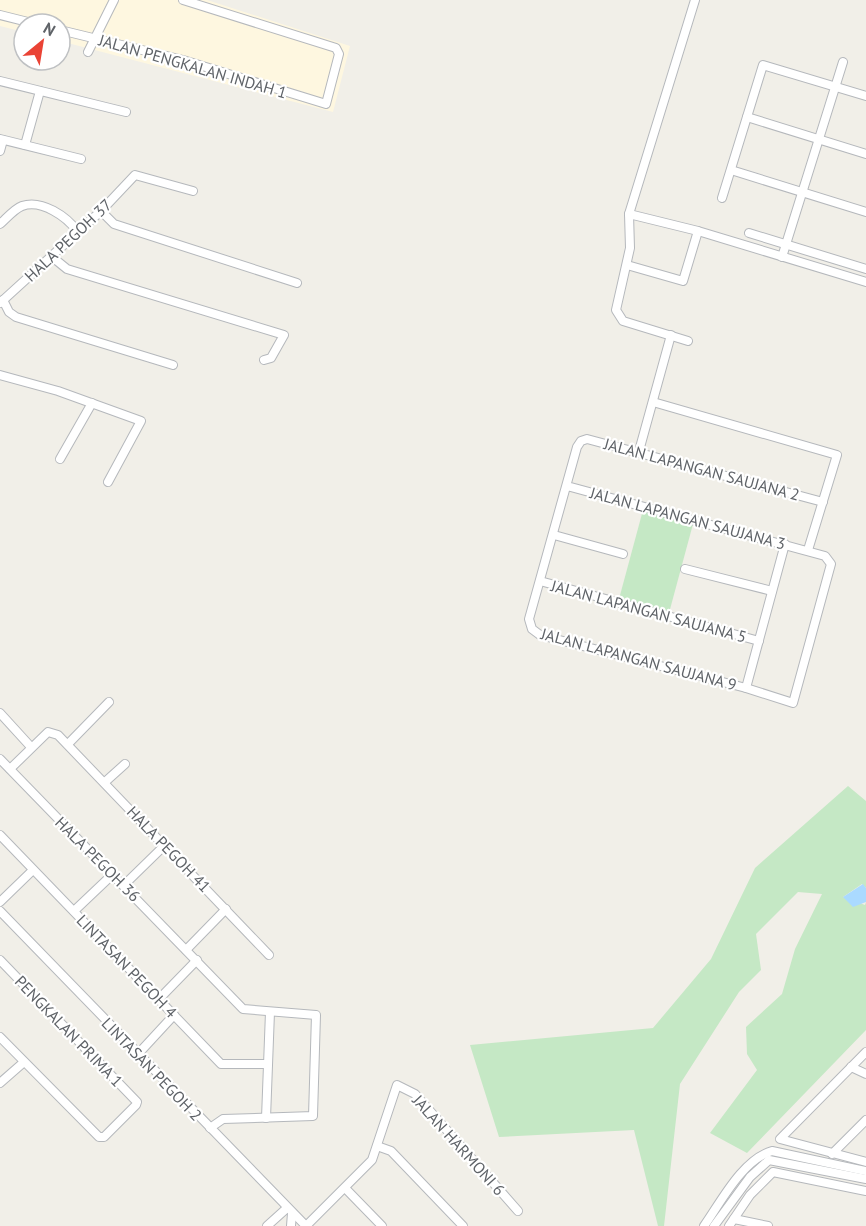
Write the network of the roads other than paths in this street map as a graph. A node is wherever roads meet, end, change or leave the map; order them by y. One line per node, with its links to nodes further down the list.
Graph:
1 (114, 0): 5 (street)
2 (183, 0): 5 (street, JALAN PENGKALAN INDAH 1)
3 (695, 0): 26 (street)
4 (72, 33): 5 (street, JALAN PENGKALAN INDAH 1)
5 (95, 38): 6 (street)
6 (88, 52)
7 (843, 62): 9 (street)
8 (0, 81): 10 (street)
9 (836, 87): 11 (street); 13 (street); 15 (street)
10 (40, 91): 12 (street); 16 (street)
11 (866, 96)
12 (126, 112)
13 (747, 117): 15 (street); 20 (street)
14 (2, 139): 16 (street); 17 (street)
15 (819, 140): 18 (street); 22 (street)
16 (25, 145): 19 (street)
17 (0, 152)
18 (866, 154)
19 (81, 159)
20 (731, 170): 22 (street); 23 (street)
21 (193, 191): 24 (street, HALA PEGOH 37)
22 (802, 193): 25 (street); 31 (street)
23 (722, 198)
24 (101, 211): 28 (street, HALA PEGOH 37); 37 (street)
25 (866, 212)
26 (629, 214): 29 (street); 34 (street)
27 (0, 225): 28 (street)
28 (77, 231): 32 (street, HALA PEGOH 37)
29 (698, 231): 33 (street); 34 (street)
30 (749, 233): 31 (street)
31 (786, 245): 33 (street); 35 (street)
32 (51, 256): 38 (street, HALA PEGOH 37); 41 (street)
33 (782, 257): 36 (street)
34 (627, 265): 39 (street)
35 (866, 269)
36 (866, 282)
37 (297, 283)
38 (2, 302): 42 (street)
39 (671, 335): 40 (street); 44 (street)
40 (688, 341)
41 (264, 360)
42 (173, 365)
43 (0, 375): 45 (street)
44 (653, 402): 46 (street); 50 (street)
45 (92, 403): 47 (street); 48 (street)
46 (639, 451): 49 (street, JALAN LAPANGAN SAUJANA 2); 50 (street, JALAN LAPANGAN SAUJANA 2)
47 (60, 459)
48 (108, 482)
49 (567, 486): 51 (street); 52 (street, JALAN LAPANGAN SAUJANA 3)
50 (823, 502): 53 (street)
51 (554, 535): 54 (street); 56 (street)
52 (785, 544): 53 (street, JALAN LAPANGAN SAUJANA 3); 57 (street)
53 (808, 550): 59 (street, JALAN LAPANGAN SAUJANA 9)
54 (623, 554)
55 (685, 569): 57 (street)
56 (540, 581): 58 (street, JALAN LAPANGAN SAUJANA 5); 59 (street, JALAN LAPANGAN SAUJANA 9)
57 (772, 591): 58 (street)
58 (759, 641): 59 (street)
59 (746, 688)
60 (109, 702): 62 (street)
61 (0, 713): 63 (street)
62 (68, 744): 63 (street); 67 (street, HALA PEGOH 41)
63 (32, 747): 66 (street)
64 (0, 759): 66 (street, HALA PEGOH 36)
65 (125, 764): 67 (street)
66 (10, 769): 71 (street, HALA PEGOH 36)
67 (105, 782): 69 (street, HALA PEGOH 41)
68 (0, 835): 70 (street, LINTASAN PEGOH 4)
69 (165, 845): 72 (street); 74 (street, HALA PEGOH 41)
70 (33, 870): 73 (street); 76 (street, LINTASAN PEGOH 4)
71 (113, 874): 72 (street, HALA PEGOH 36); 76 (street)
72 (124, 885): 77 (street, HALA PEGOH 36)
73 (0, 902)
74 (226, 909): 77 (street); 78 (street, HALA PEGOH 41)
75 (0, 911): 86 (street, LINTASAN PEGOH 2)
76 (74, 911): 81 (street, LINTASAN PEGOH 4)
77 (186, 950): 80 (street, HALA PEGOH 36)
78 (269, 955)
79 (0, 960): 87 (street, PENGKALAN PRIMA 1)
80 (197, 960): 81 (street); 82 (street, HALA PEGOH 36)
81 (159, 999): 83 (street, LINTASAN PEGOH 4)
82 (270, 1012): 88 (street); 92 (street, HALA PEGOH 36)
83 (174, 1015): 86 (street); 88 (street, LINTASAN PEGOH 4)
84 (0, 1037): 87 (street)
85 (866, 1053): 89 (street)
86 (138, 1054): 94 (street, LINTASAN PEGOH 2)
87 (24, 1062): 91 (street)
88 (268, 1064): 92 (street)
89 (851, 1067): 90 (street); 96 (street)
90 (866, 1074)
91 (0, 1083)
92 (266, 1118): 94 (street)
93 (866, 1120): 96 (street)
94 (210, 1128): 102 (street, LINTASAN PEGOH 2)
95 (377, 1146): 100 (street); 103 (street, JALAN HARMONI 6); 109 (street)
96 (832, 1154): 97 (street)
97 (866, 1162)
98 (866, 1171): 110 (street)
99 (866, 1179): 111 (street)
100 (345, 1188): 107 (street); 108 (street)
101 (866, 1191): 104 (street)
102 (289, 1210): 105 (street); 106 (street); 107 (street, LINTASAN PEGOH 2)
103 (518, 1210)
104 (732, 1223): 112 (street)
105 (267, 1226)
106 (291, 1226)
107 (306, 1226)
108 (382, 1226)
109 (462, 1226)
110 (704, 1226)
111 (714, 1226)
112 (768, 1226)

